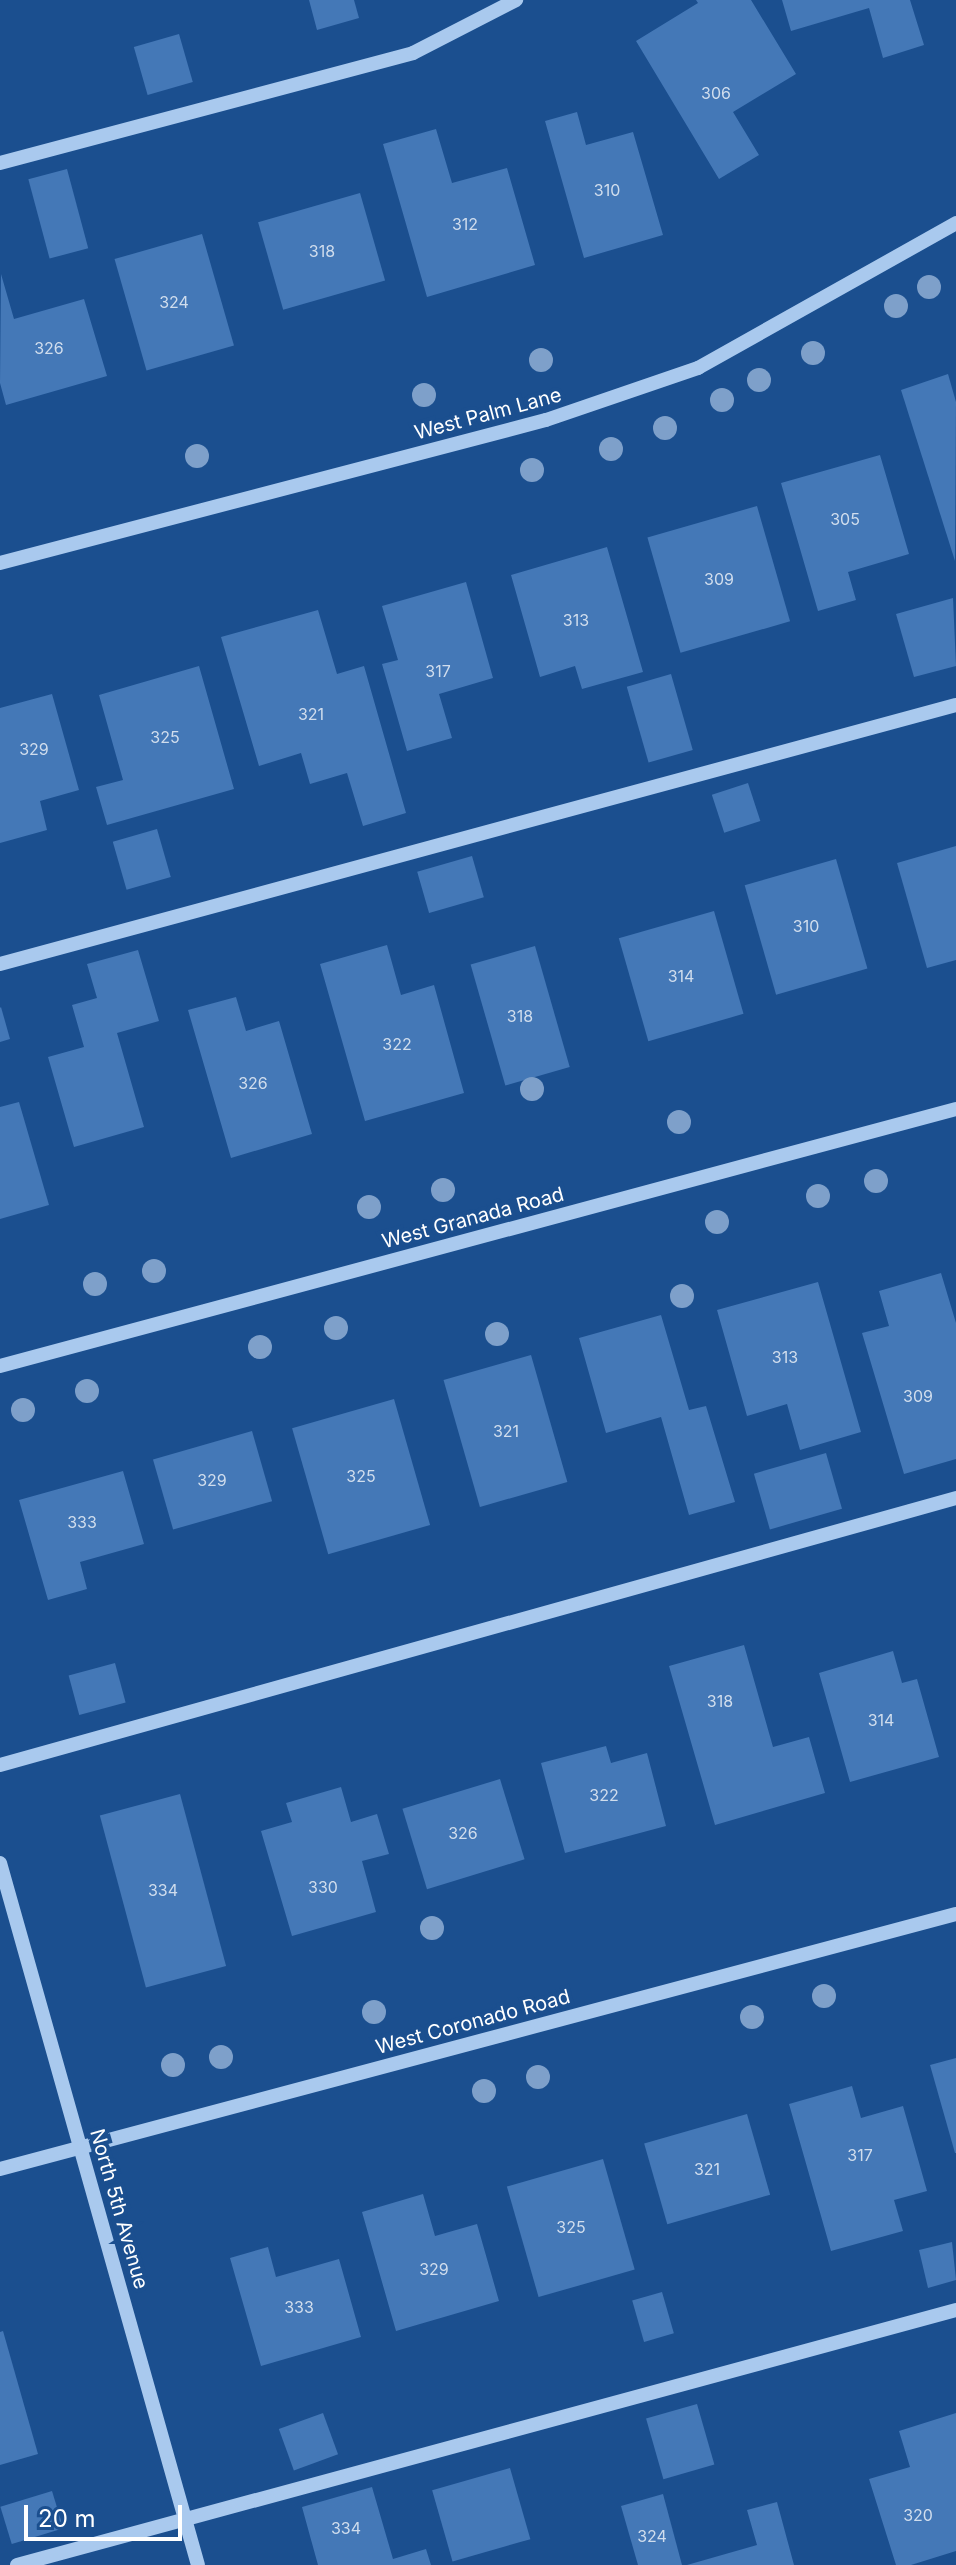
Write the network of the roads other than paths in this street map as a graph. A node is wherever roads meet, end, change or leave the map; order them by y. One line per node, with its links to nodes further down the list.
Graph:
1 (516, 0): 2 (street)
2 (0, 163)
3 (956, 223): 4 (street, West Palm Lane)
4 (0, 563)
5 (956, 705): 6 (street)
6 (0, 964)
7 (956, 1109): 8 (street, West Granada Road)
8 (0, 1366)
9 (956, 1498): 10 (street)
10 (0, 1765)
11 (0, 1863): 13 (street, North 5th Avenue)
12 (956, 1914): 13 (street, West Coronado Road)
13 (81, 2147): 14 (street, West Coronado Road); 16 (street, North 5th Avenue)
14 (0, 2169)
15 (956, 2310): 16 (street)
16 (186, 2520): 17 (street); 18 (street, North 5th Avenue)
17 (17, 2565)
18 (198, 2565)

